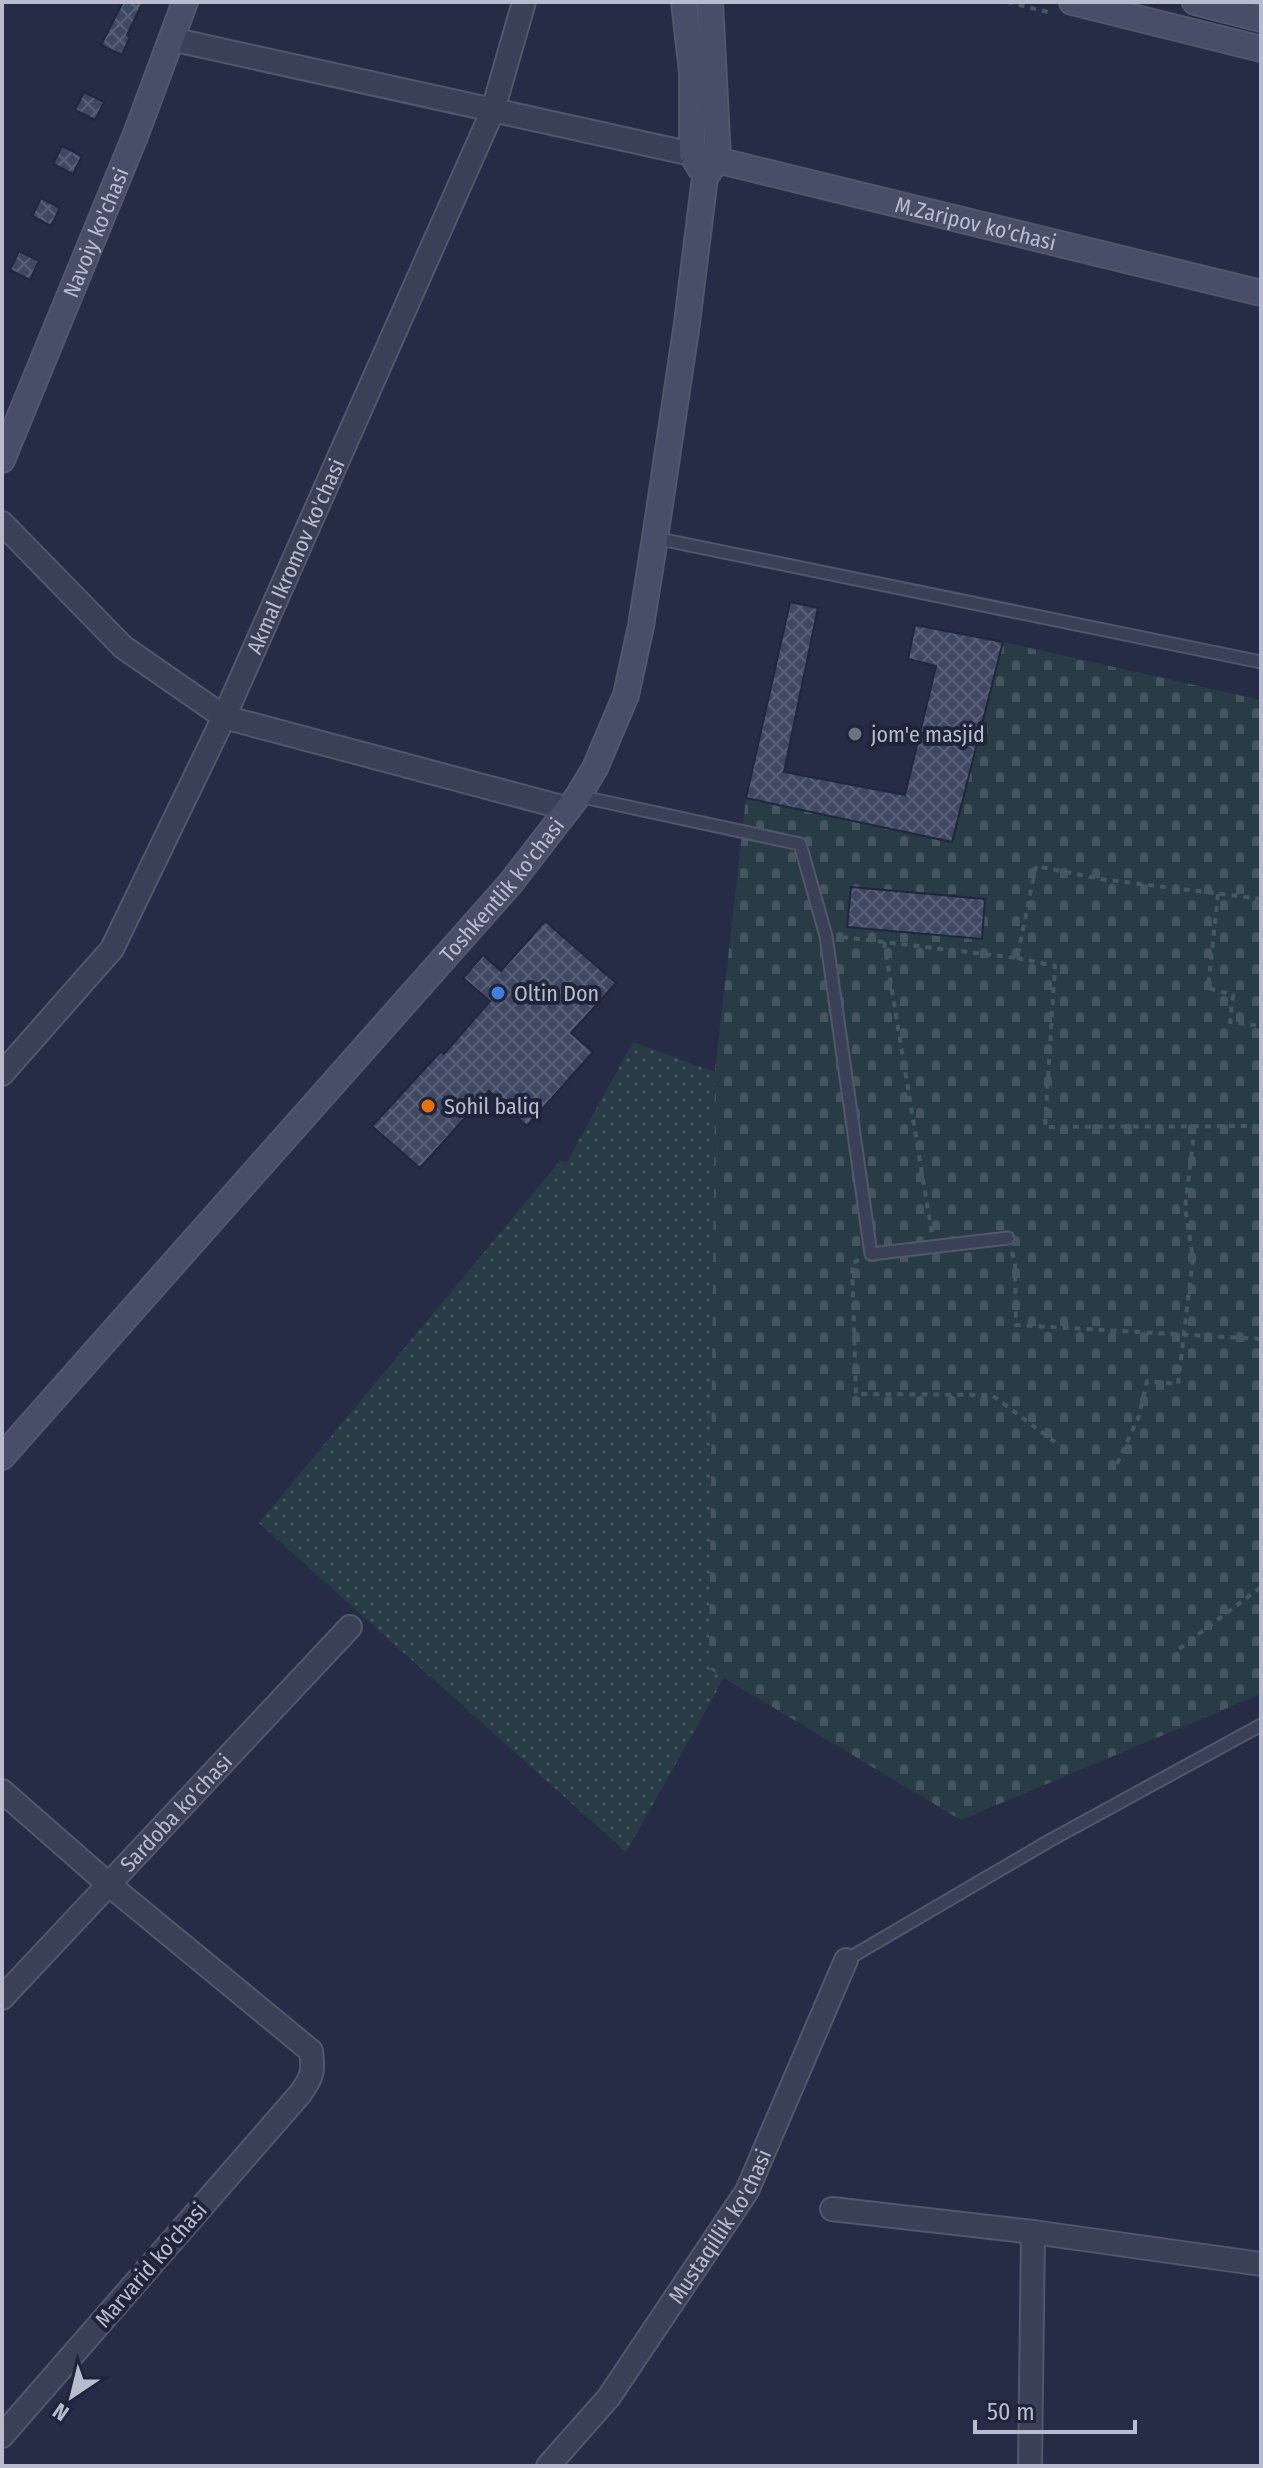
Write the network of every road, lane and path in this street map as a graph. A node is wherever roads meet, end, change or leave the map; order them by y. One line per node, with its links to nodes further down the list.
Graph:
1 (185, 2): 8 (main road, Navoiy ko'chasi)
2 (524, 2): 10 (street, Akmal Ikromov ko'chasi)
3 (684, 2): 11 (main road)
4 (710, 2): 12 (main road, Toshkentlik ko'chasi)
5 (1072, 2): 9 (main road)
6 (1195, 2): 7 (main road)
7 (1261, 19)
8 (171, 39): 10 (street); 14 (main road, Navoiy ko'chasi)
9 (1261, 49)
10 (493, 110): 11 (street); 18 (street, Akmal Ikromov ko'chasi)
11 (692, 154): 12 (main road)
12 (712, 168): 13 (main road, M.Zaripov ko'chasi); 16 (main road, Toshkentlik ko'chasi)
13 (1261, 293)
14 (2, 460)
15 (2, 523): 18 (street)
16 (655, 538): 17 (lane); 19 (main road, Toshkentlik ko'chasi)
17 (1261, 662)
18 (224, 717): 19 (street); 26 (street, Akmal Ikromov ko'chasi)
19 (574, 803): 22 (lane); 35 (main road, Toshkentlik ko'chasi)
20 (1218, 894): 21 (path); 24 (path); 25 (path)
21 (1261, 899)
22 (826, 936): 23 (path); 31 (lane)
23 (884, 942): 24 (path); 30 (path)
24 (1017, 958): 27 (path)
25 (1261, 1026)
26 (2, 1074)
27 (1195, 1126): 28 (path); 32 (path)
28 (1261, 1126)
29 (1008, 1238): 30 (lane); 32 (path)
30 (935, 1248): 31 (lane)
31 (871, 1254): 34 (path)
32 (1185, 1334): 33 (path); 36 (path)
33 (1261, 1339)
34 (1055, 1442)
35 (2, 1457)
36 (1117, 1464)
37 (1261, 1587): 39 (path)
38 (350, 1627): 42 (street, Sardoba ko'chasi)
39 (1179, 1649)
40 (1261, 1725): 43 (lane)
41 (2, 1791): 42 (street)
42 (107, 1883): 44 (street, Sardoba ko'chasi); 48 (street, Marvarid ko'chasi)
43 (846, 1960): 49 (street, Mustaqillik ko'chasi)
44 (2, 1998)
45 (832, 2209): 46 (street)
46 (1033, 2232): 47 (street); 50 (street)
47 (1261, 2264)
48 (2, 2436)
49 (548, 2466)
50 (1030, 2466)

